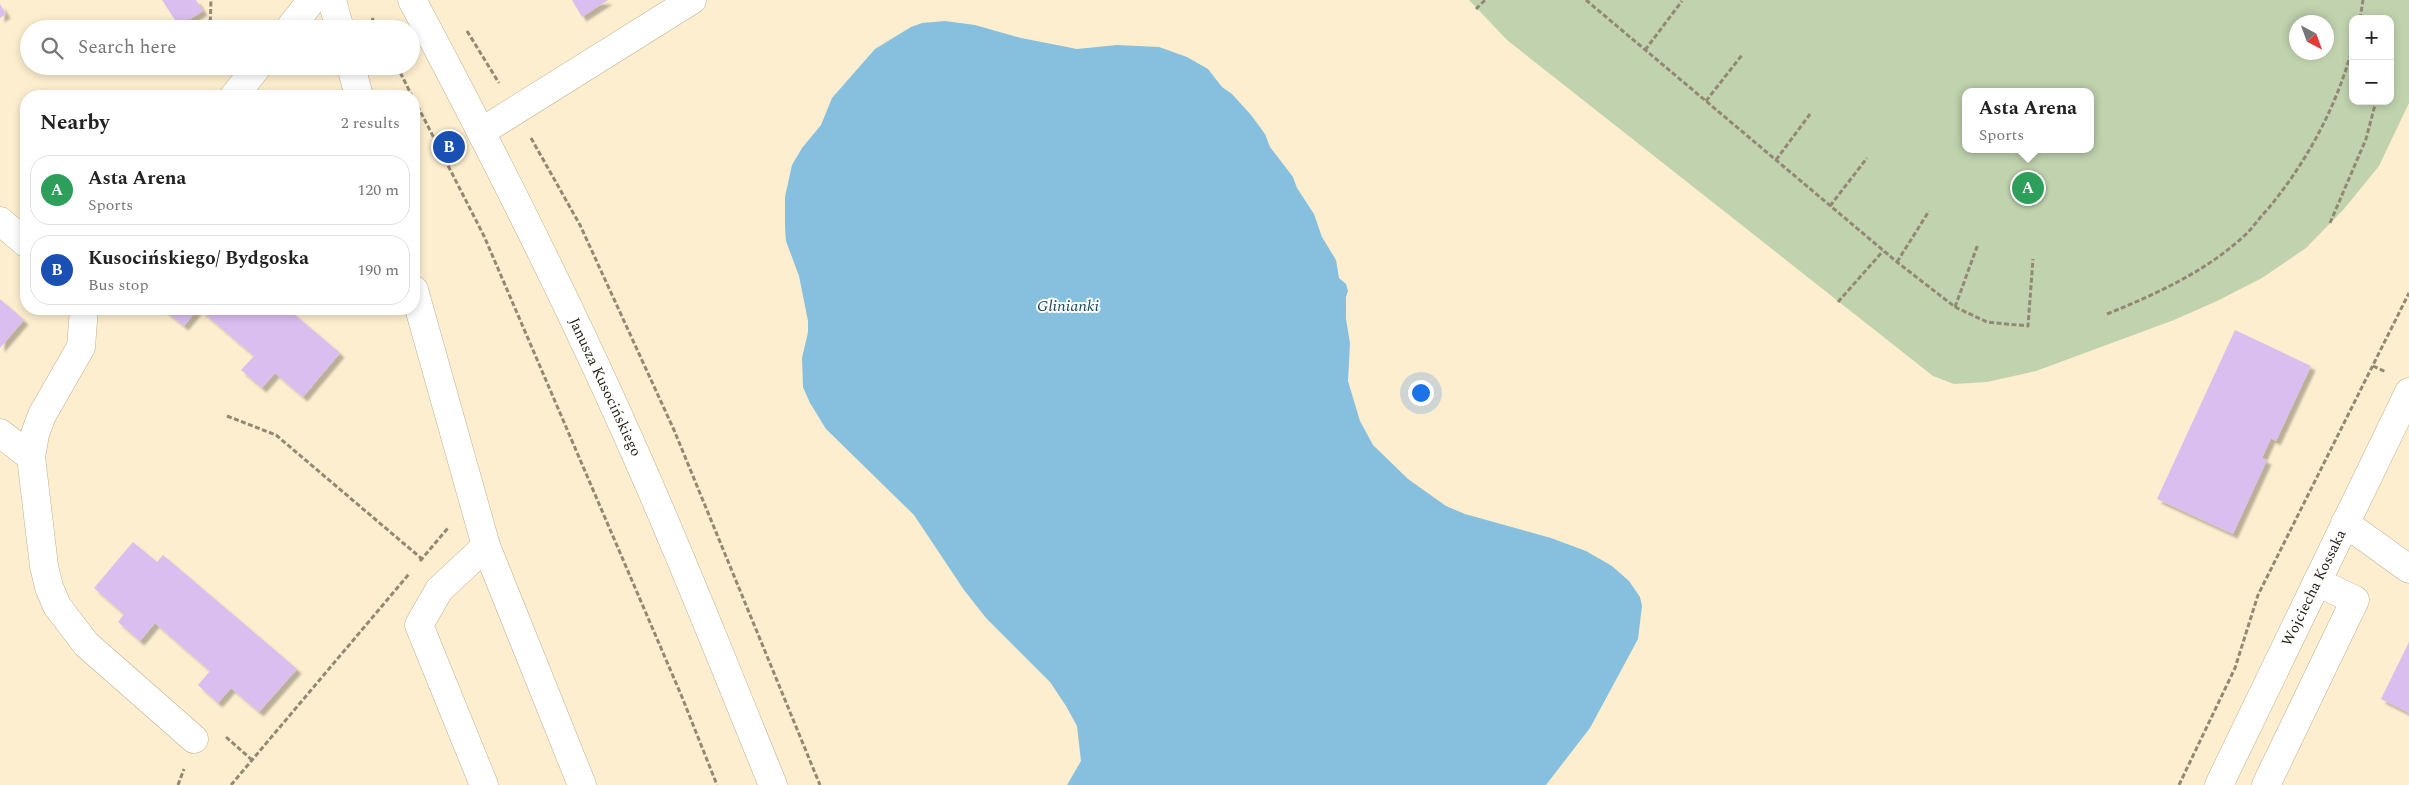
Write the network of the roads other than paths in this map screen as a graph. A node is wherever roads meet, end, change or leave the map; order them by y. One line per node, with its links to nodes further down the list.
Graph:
1 (312, 0): 5 (street)
2 (332, 0): 6 (street)
3 (412, 0): 11 (street, Janusza Kusocińskiego)
4 (692, 0): 11 (street)
5 (296, 20)
6 (338, 20)
7 (251, 75): 9 (street)
8 (353, 75): 10 (street)
9 (239, 90)
10 (357, 90)
11 (481, 132): 26 (street, Janusza Kusocińskiego)
12 (0, 221): 13 (street)
13 (20, 238)
14 (420, 311): 20 (street)
15 (84, 315): 18 (street)
16 (2409, 392): 19 (street, Wojciecha Kossaka)
17 (0, 433): 18 (street)
18 (32, 457): 23 (street)
19 (2345, 523): 21 (street); 22 (street, Wojciecha Kossaka)
20 (486, 546): 24 (street); 25 (street)
21 (2409, 569)
22 (2317, 582): 27 (street, Wojciecha Kossaka); 28 (street)
23 (194, 739)
24 (484, 785)
25 (582, 785)
26 (773, 785)
27 (2219, 785)
28 (2266, 785)

